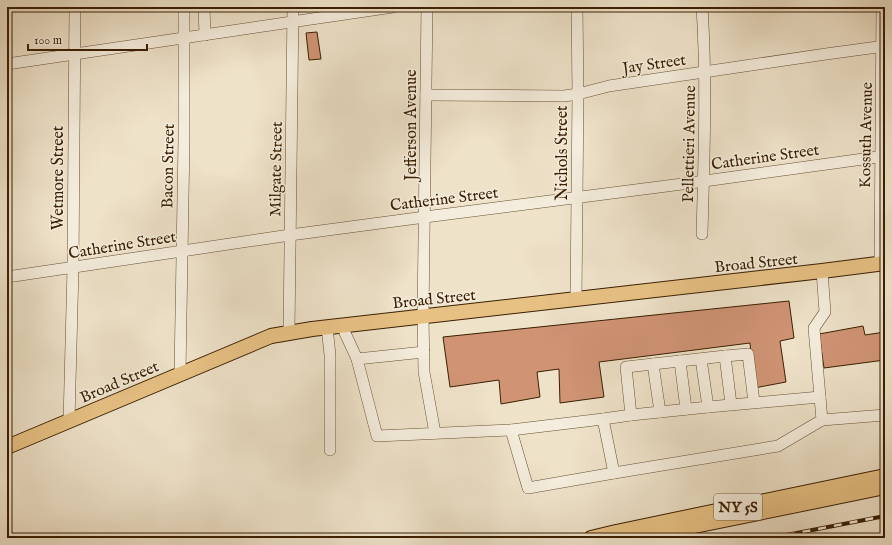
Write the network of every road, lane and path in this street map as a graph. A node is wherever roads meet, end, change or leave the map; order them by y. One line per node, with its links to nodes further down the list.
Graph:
1 (75, 7): 14 (street, Wetmore Street)
2 (184, 7): 12 (street, Bacon Street)
3 (204, 7): 11 (street)
4 (293, 7): 10 (street, Milgate Street)
5 (393, 7): 10 (street)
6 (427, 7): 18 (street, Jefferson Avenue)
7 (578, 7): 17 (street, Nichols Street)
8 (702, 7): 16 (street, Pellettieri Avenue)
9 (882, 7): 13 (street, Kossuth Avenue)
10 (292, 22): 11 (street); 24 (street, Milgate Street)
11 (205, 35): 12 (street)
12 (183, 38): 14 (street); 25 (street, Bacon Street)
13 (883, 46): 16 (street, Jay Street); 19 (street, Kossuth Avenue)
14 (74, 54): 15 (street); 27 (street, Wetmore Street)
15 (7, 64)
16 (704, 72): 17 (street, Jay Street); 20 (street, Pellettieri Avenue)
17 (578, 94): 18 (street, Jay Street); 21 (street, Nichols Street)
18 (426, 95): 22 (street, Jefferson Avenue)
19 (883, 156): 20 (street, Catherine Street); 26 (street, Kossuth Avenue)
20 (704, 181): 21 (street, Catherine Street); 23 (street, Pellettieri Avenue)
21 (577, 198): 22 (street, Catherine Street); 30 (street, Nichols Street)
22 (425, 217): 24 (street, Catherine Street); 31 (street, Jefferson Avenue)
23 (702, 234)
24 (290, 235): 25 (street, Catherine Street); 34 (street, Milgate Street)
25 (182, 251): 27 (street, Catherine Street); 41 (street, Bacon Street)
26 (882, 263): 28 (main road, Broad Street)
27 (73, 268): 29 (street, Catherine Street); 52 (street, Wetmore Street)
28 (822, 271): 30 (main road, Broad Street); 42 (street)
29 (7, 277)
30 (576, 299): 31 (main road, Broad Street)
31 (424, 316): 32 (main road, Broad Street); 35 (street, Jefferson Avenue)
32 (343, 325): 33 (main road, Broad Street); 37 (street)
33 (327, 327): 34 (main road, Broad Street); 56 (street)
34 (289, 332): 41 (main road, Broad Street)
35 (424, 352): 37 (street); 54 (street, Jefferson Avenue)
36 (724, 356): 38 (street); 43 (street); 44 (street)
37 (357, 358): 54 (street)
38 (701, 358): 39 (street); 45 (street)
39 (680, 361): 40 (street); 46 (street)
40 (653, 364): 47 (street); 48 (street)
41 (180, 373): 52 (main road, Broad Street)
42 (820, 397): 43 (street); 51 (street)
43 (754, 402): 44 (street)
44 (730, 404): 45 (street)
45 (708, 407): 46 (street)
46 (686, 409): 47 (street)
47 (660, 412): 48 (street)
48 (631, 415): 50 (street)
49 (885, 415): 51 (street)
50 (603, 420): 53 (street); 57 (street)
51 (822, 420): 57 (street)
52 (69, 421): 55 (main road, Broad Street)
53 (511, 430): 54 (street); 57 (street)
54 (435, 433)
55 (7, 447)
56 (330, 450)
57 (614, 473)
58 (885, 476): 60 (main road, NY 5S)
59 (885, 486): 61 (main road, NY 5S)
60 (591, 538)
61 (640, 538)

